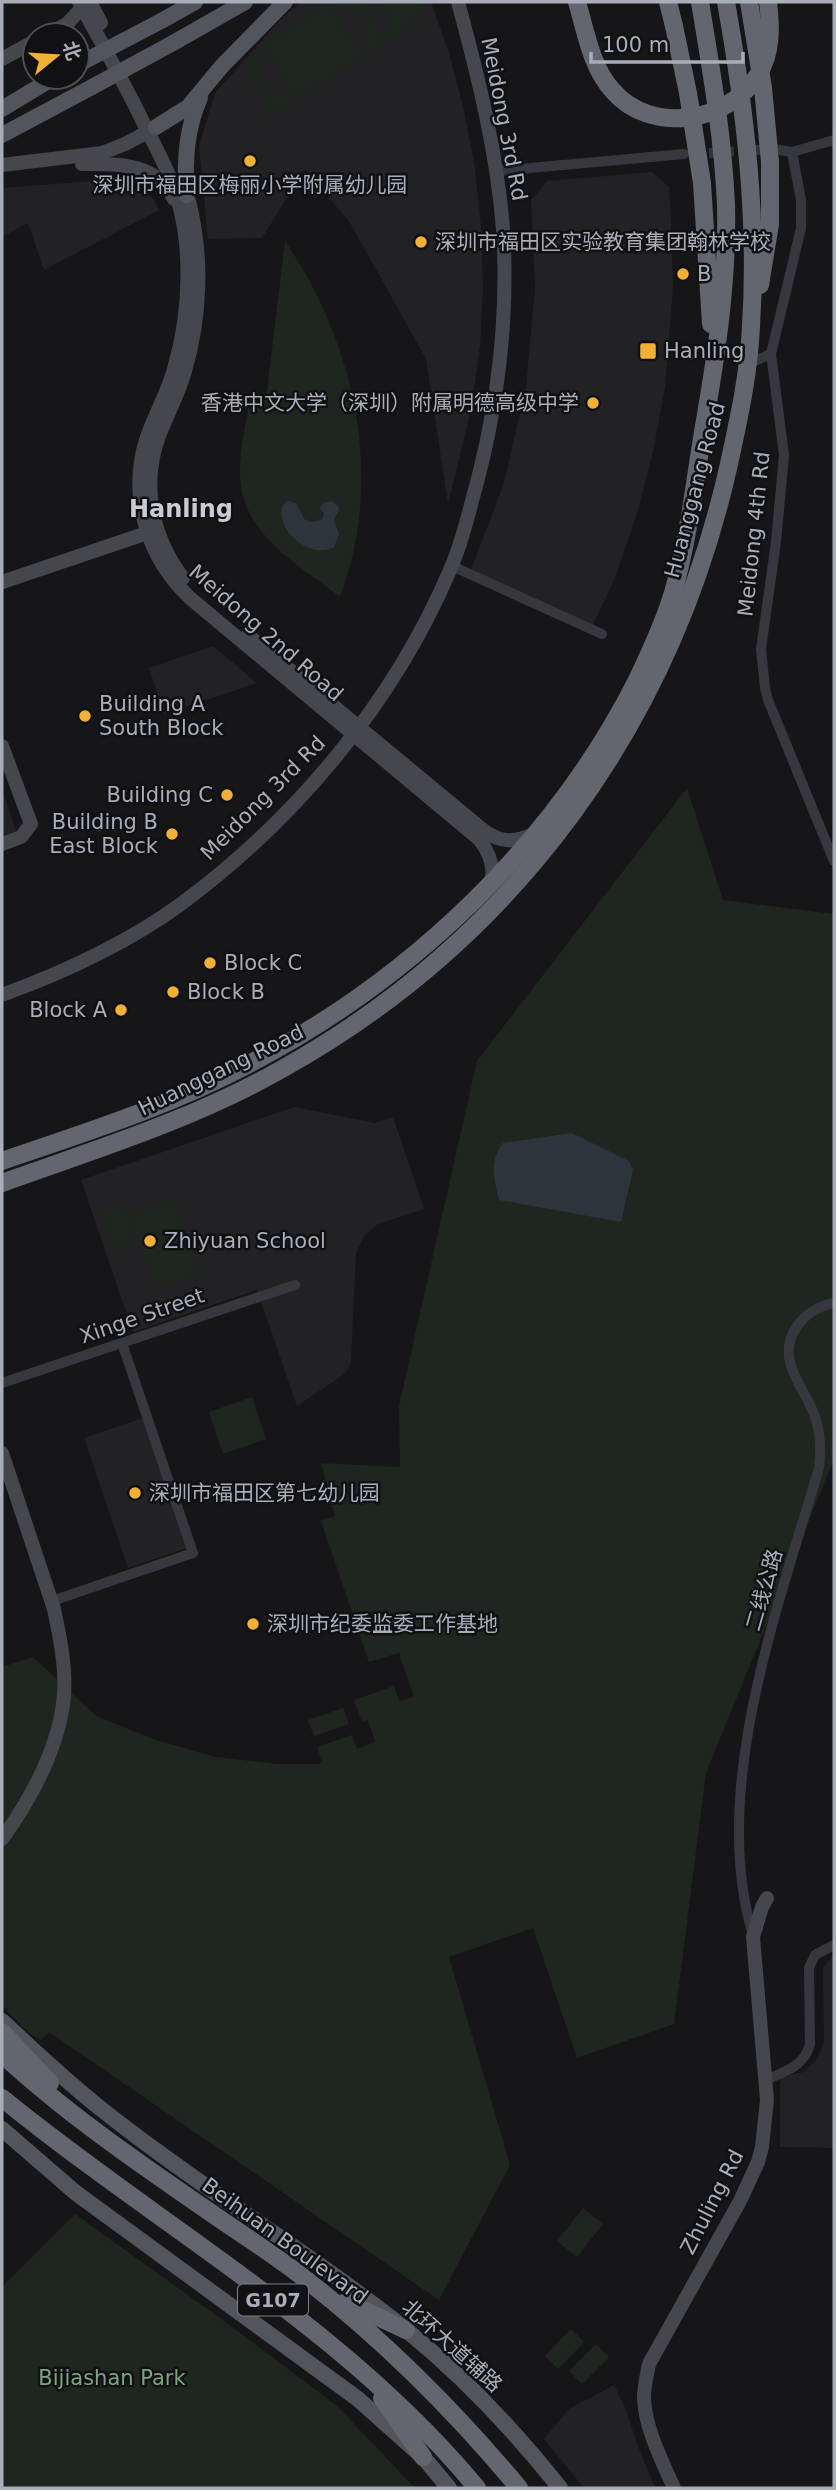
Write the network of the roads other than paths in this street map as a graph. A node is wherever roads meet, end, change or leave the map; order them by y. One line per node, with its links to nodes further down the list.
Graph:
1 (195, 2): 14 (main road, bridge)
2 (245, 2): 22 (main road, bridge)
3 (285, 2): 16 (main road)
4 (458, 2): 29 (street, Meidong 3rd Rd)
5 (577, 2): 10 (highway, bridge)
6 (668, 2): 35 (highway, bridge)
7 (700, 2): 35 (highway, Huanggang Road)
8 (726, 2): 32 (highway, Huanggang Road)
9 (749, 2): 26 (highway, bridge)
10 (768, 2)
11 (86, 4): 12 (street); 21 (street, Meidong 2nd Road)
12 (69, 21)
13 (21, 49): 15 (street)
14 (91, 58)
15 (2, 59)
16 (205, 87): 21 (main road); 30 (main road)
17 (26, 91): 19 (street)
18 (31, 91): 20 (main road)
19 (2, 103)
20 (2, 108)
21 (152, 129): 27 (street); 30 (street, Meidong 2nd Road); 31 (street, Meidong 2nd Road)
22 (6, 133)
23 (834, 140): 24 (street)
24 (792, 152): 26 (street); 33 (street, Meidong 4th Rd)
25 (684, 155): 29 (street)
26 (772, 156): 32 (highway)
27 (60, 160): 28 (street); 31 (street)
28 (2, 165)
29 (496, 171): 37 (street, Meidong 3rd Rd)
30 (187, 195): 36 (street, Meidong 2nd Road)
31 (182, 217): 36 (street, Meidong 2nd Road)
32 (751, 326): 34 (highway, Huanggang Road)
33 (771, 354): 34 (street); 44 (street, Meidong 4th Rd)
34 (748, 364): 49 (highway, Huanggang Road)
35 (714, 368): 42 (highway, Huanggang Road)
36 (152, 531): 38 (street); 40 (street, Meidong 2nd Road)
37 (452, 566): 39 (street); 40 (street, Meidong 3rd Rd)
38 (2, 582)
39 (602, 634)
40 (356, 731): 42 (street, Meidong 2nd Road); 46 (street, Meidong 2nd Road); 47 (street, Meidong 3rd Rd)
41 (2, 746): 43 (street)
42 (536, 834): 46 (highway, Huanggang Road)
43 (2, 844)
44 (832, 846): 45 (street)
45 (834, 861)
46 (491, 885): 48 (highway, Huanggang Road)
47 (2, 995)
48 (2, 1161)
49 (2, 1183)
50 (295, 1284): 52 (street, Xinge Street)
51 (834, 1303): 58 (street, 二线公路)
52 (122, 1343): 53 (street, Xinge Street); 55 (street)
53 (2, 1383)
54 (2, 1453): 55 (street)
55 (52, 1601): 56 (street)
56 (2, 1839)
57 (767, 1898): 58 (street, Zhuling Rd)
58 (753, 1937): 63 (street, Zhuling Rd)
59 (834, 1945): 63 (street)
60 (2, 2021): 70 (main road, 北环大道辅路)
61 (2, 2032): 67 (highway)
62 (2, 2054): 67 (highway, Beihuan Boulevard / G107)
63 (766, 2080): 71 (street, Zhuling Rd)
64 (2, 2098): 68 (highway, G107)
65 (2, 2108): 68 (highway)
66 (2, 2129): 73 (main road)
67 (99, 2133): 69 (highway, Beihuan Boulevard / G107)
68 (49, 2136): 72 (highway, G107)
69 (303, 2277): 70 (highway); 76 (highway, Beihuan Boulevard / G107)
70 (406, 2330): 77 (main road, 北环大道辅路)
71 (657, 2349): 78 (street, Zhuling Rd); 79 (street, Zhuling Rd)
72 (369, 2377): 73 (highway); 75 (highway, G107)
73 (422, 2457): 74 (main road)
74 (449, 2488)
75 (477, 2488)
76 (519, 2488)
77 (560, 2488)
78 (674, 2488)
79 (684, 2488)

